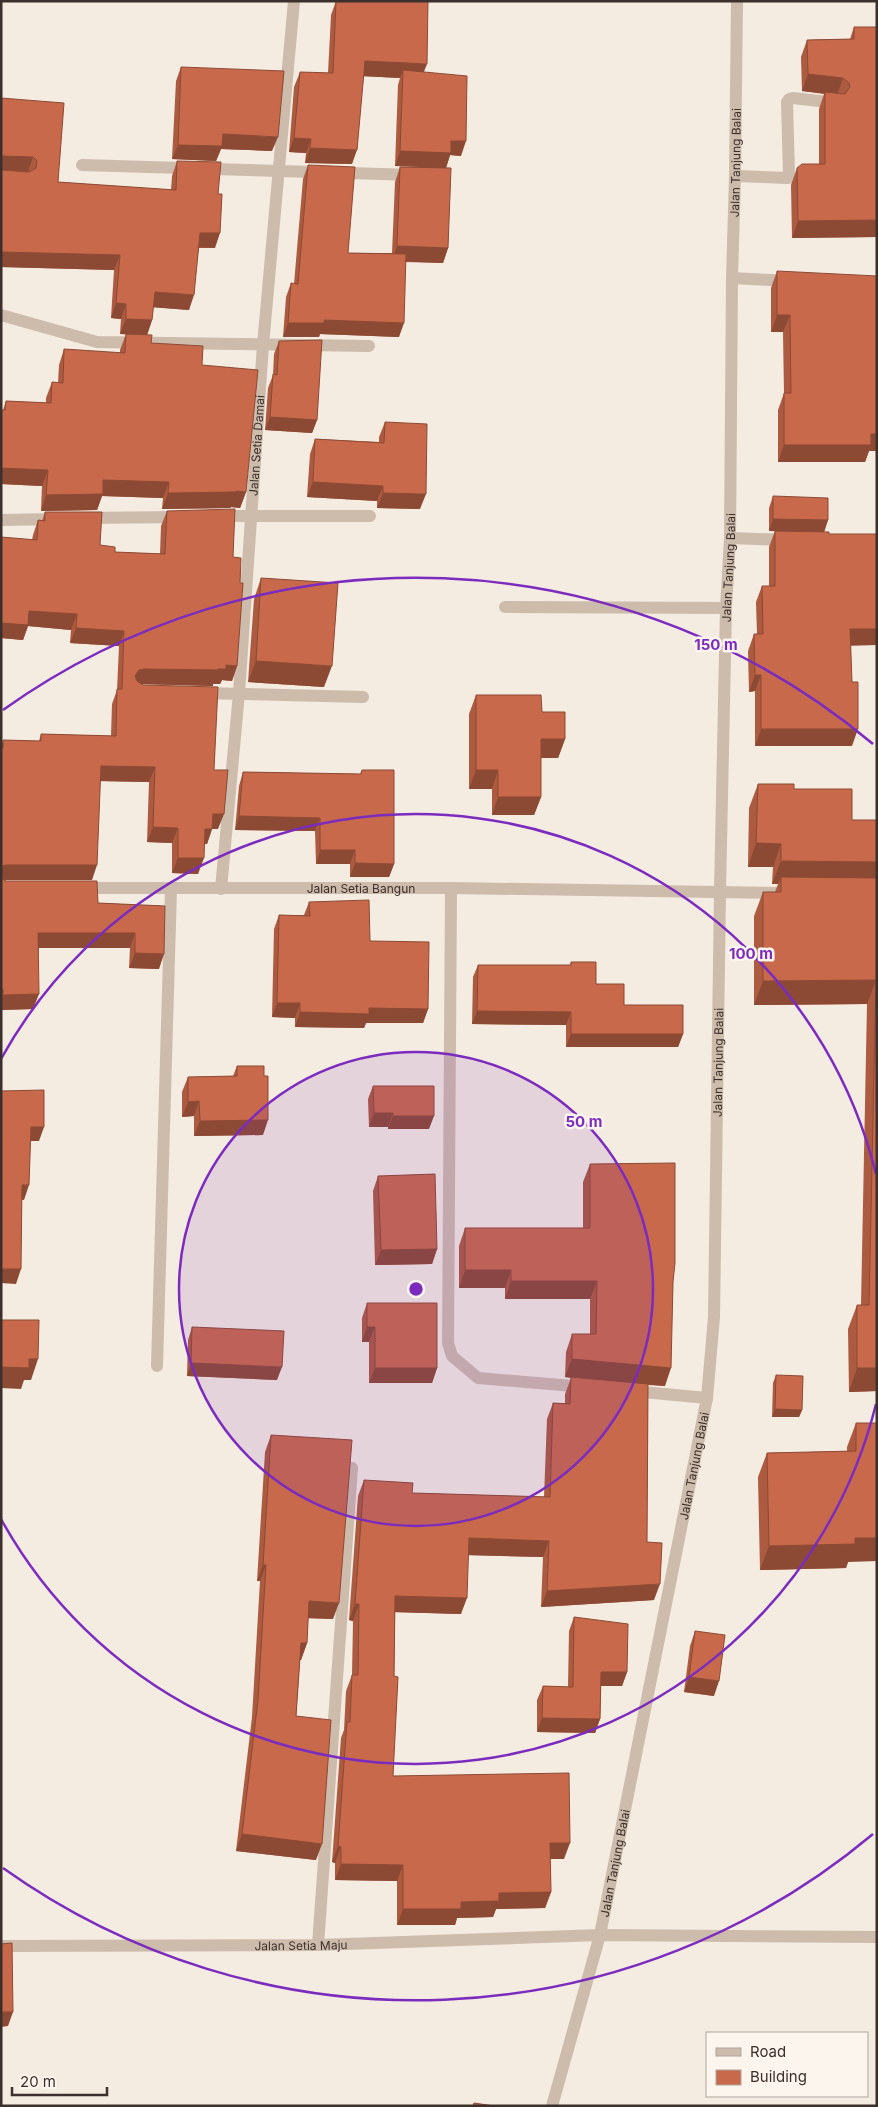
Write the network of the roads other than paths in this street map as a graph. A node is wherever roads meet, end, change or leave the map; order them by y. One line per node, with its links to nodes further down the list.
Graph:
1 (294, 1): 5 (street, Jalan Setia Damai)
2 (737, 1): 7 (street, Jalan Tanjung Balai)
3 (836, 103): 7 (street)
4 (82, 165): 5 (street)
5 (280, 172): 6 (street); 11 (street, Jalan Setia Damai)
6 (423, 175)
7 (736, 176): 8 (street, Jalan Tanjung Balai)
8 (732, 278): 9 (street); 16 (street, Jalan Tanjung Balai)
9 (800, 281)
10 (1, 315): 11 (street)
11 (264, 344): 12 (street); 13 (street, Jalan Setia Damai)
12 (369, 346)
13 (253, 516): 14 (street); 15 (street); 21 (street, Jalan Setia Damai)
14 (370, 516)
15 (1, 520)
16 (730, 538): 17 (street); 19 (street, Jalan Tanjung Balai)
17 (796, 540)
18 (505, 607): 19 (street)
19 (726, 608): 27 (street, Jalan Tanjung Balai)
20 (184, 692): 21 (street)
21 (239, 693): 22 (street); 26 (street, Jalan Setia Damai)
22 (363, 697)
23 (67, 888): 25 (street, Jalan Setia Bangun)
24 (451, 888): 26 (street, Jalan Setia Bangun); 27 (street, Jalan Setia Bangun); 30 (street)
25 (171, 889): 26 (street, Jalan Setia Bangun); 29 (street)
26 (221, 889)
27 (720, 892): 28 (street, Jalan Setia Bangun); 32 (street, Jalan Tanjung Balai)
28 (789, 893)
29 (156, 1366)
30 (595, 1388)
31 (615, 1390): 32 (street)
32 (706, 1398): 34 (street, Jalan Tanjung Balai)
33 (352, 1468): 36 (street)
34 (600, 1935): 35 (street, Jalan Setia Maju); 36 (street, Jalan Setia Maju); 38 (street, Jalan Tanjung Balai)
35 (877, 1938)
36 (318, 1945): 37 (street, Jalan Setia Maju)
37 (1, 1946)
38 (552, 2106)

